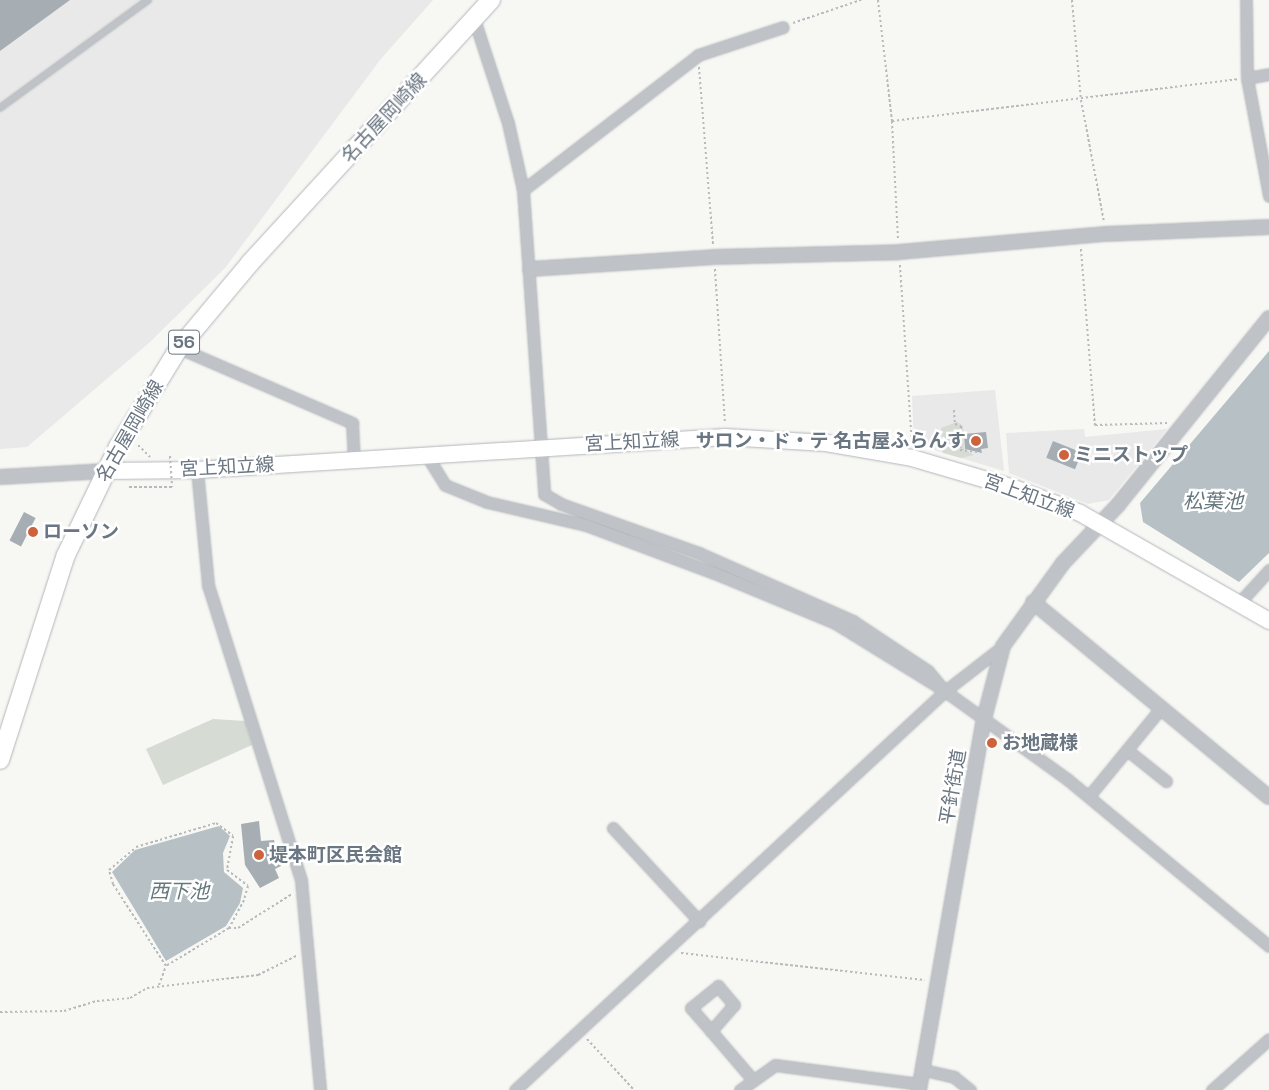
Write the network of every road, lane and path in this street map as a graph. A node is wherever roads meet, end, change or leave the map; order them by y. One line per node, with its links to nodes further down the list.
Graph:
1 (148, 0): 12 (lane)
2 (491, 0): 7 (main road, 名古屋岡崎線 / 56)
3 (861, 0): 8 (path)
4 (878, 0): 13 (path)
5 (1072, 0): 11 (path)
6 (1246, 0): 10 (street)
7 (474, 19): 14 (street); 22 (main road, 名古屋岡崎線 / 56)
8 (783, 26): 14 (street)
9 (1269, 74): 10 (street)
10 (1247, 78): 11 (path); 15 (street)
11 (1081, 100): 13 (path); 17 (path)
12 (0, 108)
13 (892, 121): 19 (path)
14 (523, 190): 20 (street)
15 (1269, 196)
16 (1269, 227): 17 (street)
17 (1106, 234): 18 (street)
18 (1080, 237): 19 (street); 24 (path)
19 (899, 252): 20 (street); 30 (path)
20 (530, 269): 26 (street)
21 (1269, 318): 24 (street, 平針街道)
22 (179, 348): 32 (street); 34 (main road, 名古屋岡崎線 / 56)
23 (954, 410): 28 (path)
24 (1186, 423): 37 (street, 平針街道)
25 (138, 445): 36 (path, bridge)
26 (540, 446): 29 (main road, 宮上知立線); 30 (main road, 宮上知立線); 43 (street)
27 (978, 452): 28 (path)
28 (971, 454): 31 (path)
29 (427, 456): 32 (main road, 宮上知立線); 43 (street)
30 (912, 458): 37 (main road, 宮上知立線)
31 (970, 458)
32 (354, 460): 33 (main road, 宮上知立線)
33 (197, 470): 34 (main road, 宮上知立線); 52 (street)
34 (106, 471): 35 (street); 46 (main road, 名古屋岡崎線 / 56)
35 (0, 477)
36 (129, 486)
37 (1100, 524): 39 (street, 平針街道); 40 (main road, 宮上知立線)
38 (1269, 570): 40 (street)
39 (1033, 602): 42 (street, 平針街道); 44 (street)
40 (1239, 602): 41 (main road, 宮上知立線)
41 (1269, 621)
42 (1003, 646): 43 (street); 45 (street, 平針街道)
43 (945, 692): 45 (street); 53 (street)
44 (1161, 708): 47 (street); 50 (street)
45 (984, 719): 49 (street); 59 (street, 平針街道)
46 (2, 749)
47 (1127, 750): 48 (street); 49 (street)
48 (1166, 781)
49 (1089, 796): 55 (street)
50 (1269, 797)
51 (614, 828): 53 (street)
52 (302, 893): 54 (path); 56 (street)
53 (698, 921): 57 (street)
54 (229, 928): 58 (path); 58 (path)
55 (1269, 946)
56 (306, 951): 60 (path); 67 (street)
57 (666, 951): 59 (path); 63 (street)
58 (166, 966): 60 (path)
59 (939, 982): 66 (street, 平針街道)
60 (159, 986): 61 (path)
61 (0, 1012)
62 (711, 1031): 65 (street)
63 (580, 1032): 68 (street); 69 (path)
64 (1269, 1039): 72 (street)
65 (753, 1080): 66 (street); 70 (street)
66 (921, 1082): 71 (street)
67 (320, 1090)
68 (515, 1090)
69 (634, 1090)
70 (740, 1090)
71 (970, 1090)
72 (1212, 1090)

